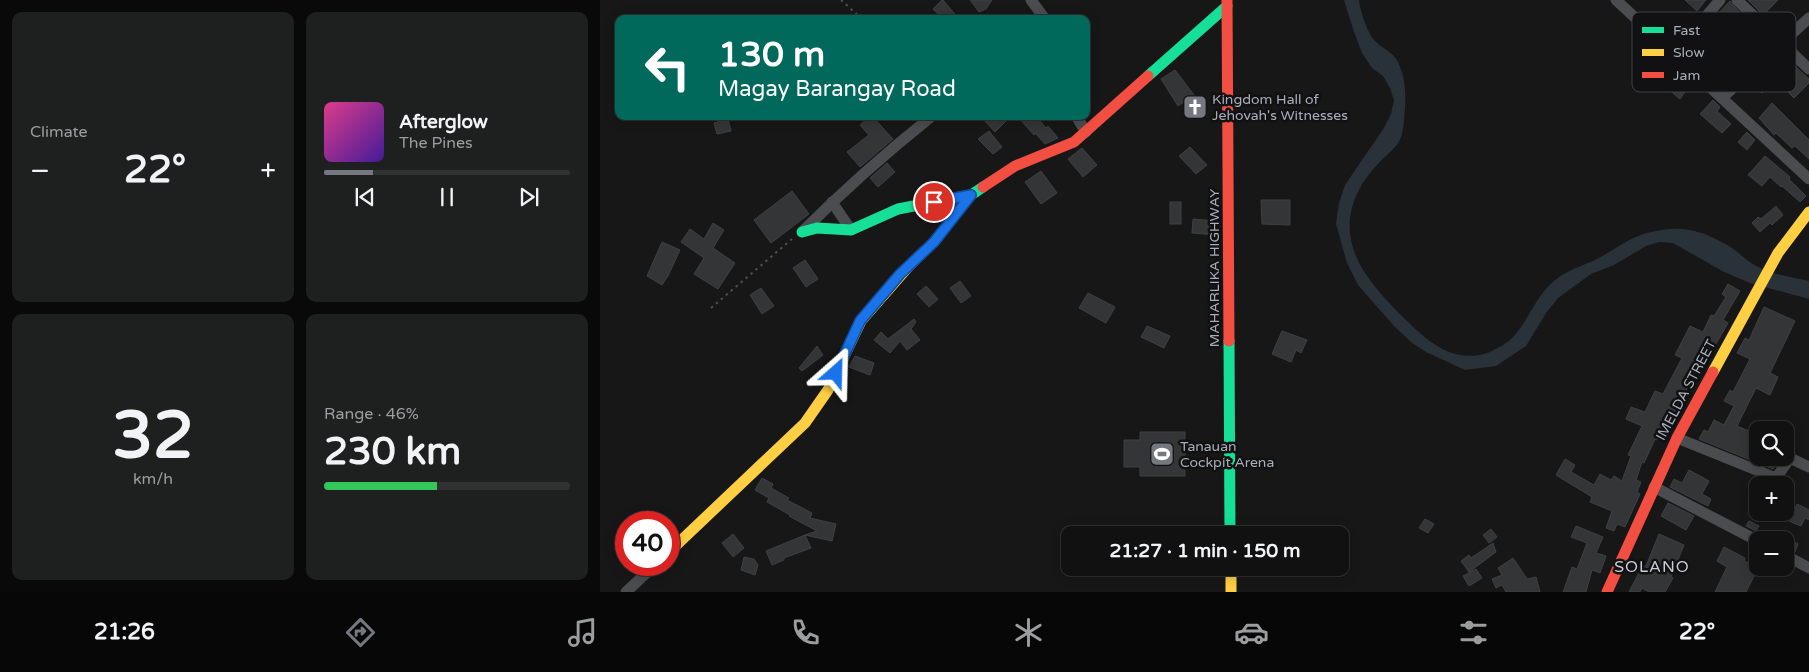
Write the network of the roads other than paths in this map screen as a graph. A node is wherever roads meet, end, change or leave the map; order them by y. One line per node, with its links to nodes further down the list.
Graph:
1 (1031, 0): 9 (street)
2 (1617, 0): 8 (street)
3 (1720, 0): 6 (street)
4 (1737, 0): 7 (street)
5 (1227, 3): 19 (main road); 29 (main road, MAHARLIKA HIGHWAY)
6 (1710, 12)
7 (1750, 12)
8 (1632, 14)
9 (1042, 15)
10 (1809, 18): 11 (street)
11 (1796, 30)
12 (1796, 56): 13 (street)
13 (1809, 69)
14 (1715, 92): 16 (street)
15 (1729, 92): 16 (street)
16 (1722, 98): 20 (street)
17 (927, 120): 22 (street)
18 (1078, 120): 19 (street)
19 (1086, 132): 21 (main road)
20 (1809, 179)
21 (971, 195): 24 (main road); 31 (main road)
22 (832, 202): 24 (street); 25 (street)
23 (1809, 212): 26 (main road, IMELDA STREET)
24 (851, 230): 25 (main road)
25 (802, 232)
26 (1677, 438): 27 (street); 28 (main road, IMELDA STREET)
27 (1809, 467)
28 (1654, 487): 30 (street); 38 (main road, IMELDA STREET)
29 (1230, 526)
30 (1749, 536)
31 (680, 542)
32 (1794, 560): 33 (street)
33 (1809, 568)
34 (643, 576): 36 (street)
35 (1231, 576): 37 (main road)
36 (626, 592)
37 (1231, 592)
38 (1607, 592)

